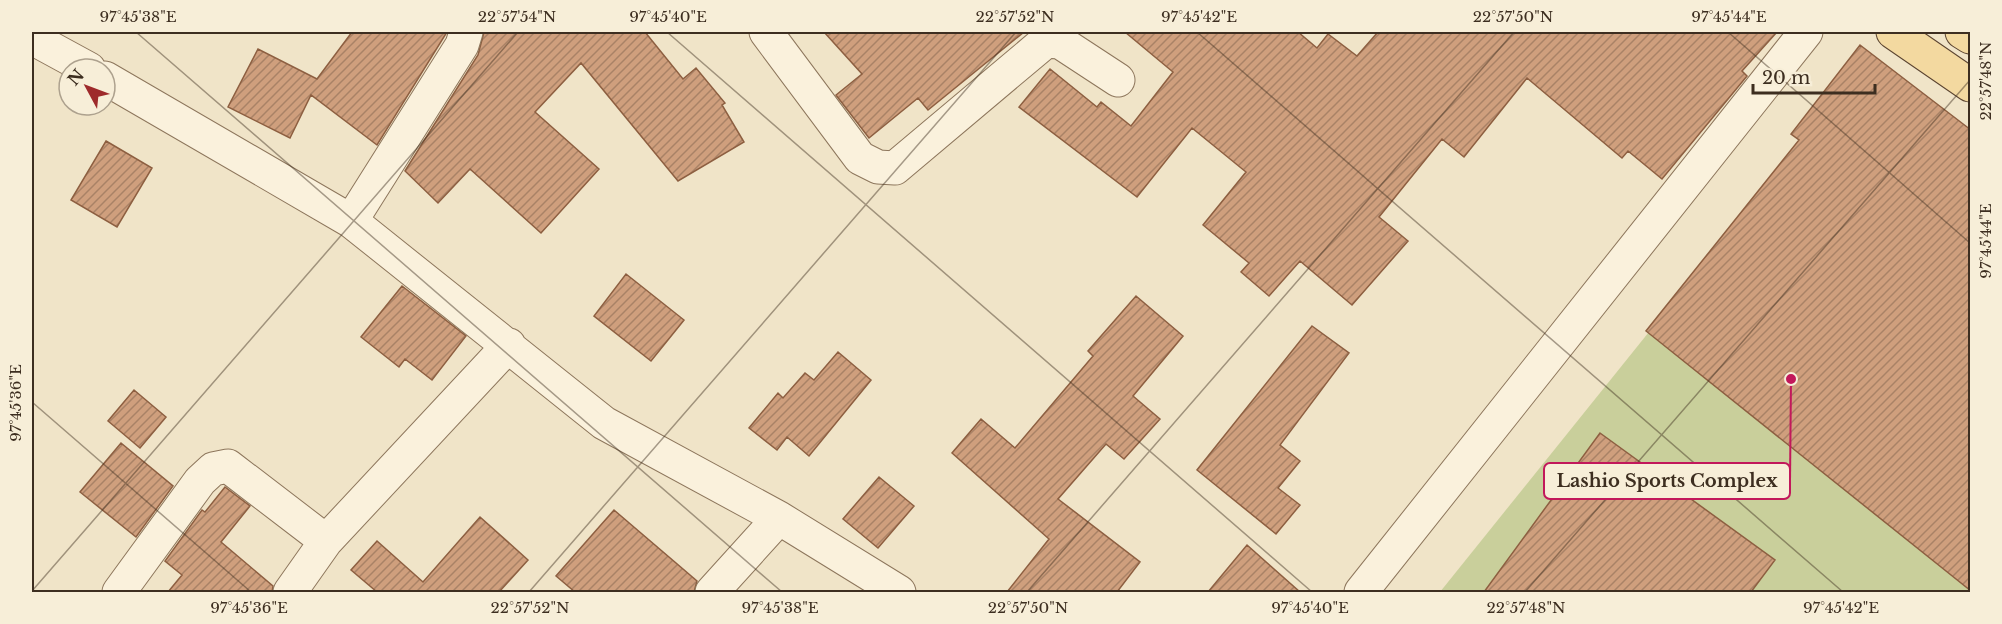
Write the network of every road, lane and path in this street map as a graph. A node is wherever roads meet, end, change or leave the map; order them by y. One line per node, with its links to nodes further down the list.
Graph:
1 (466, 32): 12 (street)
2 (766, 32): 9 (street)
3 (1806, 32): 20 (street)
4 (1893, 32): 11 (main road)
5 (1962, 32): 6 (main road)
6 (1971, 37)
7 (32, 38): 8 (street)
8 (67, 57)
9 (1118, 80)
10 (117, 85): 12 (street)
11 (1971, 85)
12 (351, 221): 13 (street)
13 (509, 345): 14 (street); 15 (street)
14 (779, 518): 18 (street); 19 (street)
15 (326, 541): 16 (street); 17 (street)
16 (119, 592)
17 (290, 592)
18 (712, 592)
19 (900, 592)
20 (1361, 592)

